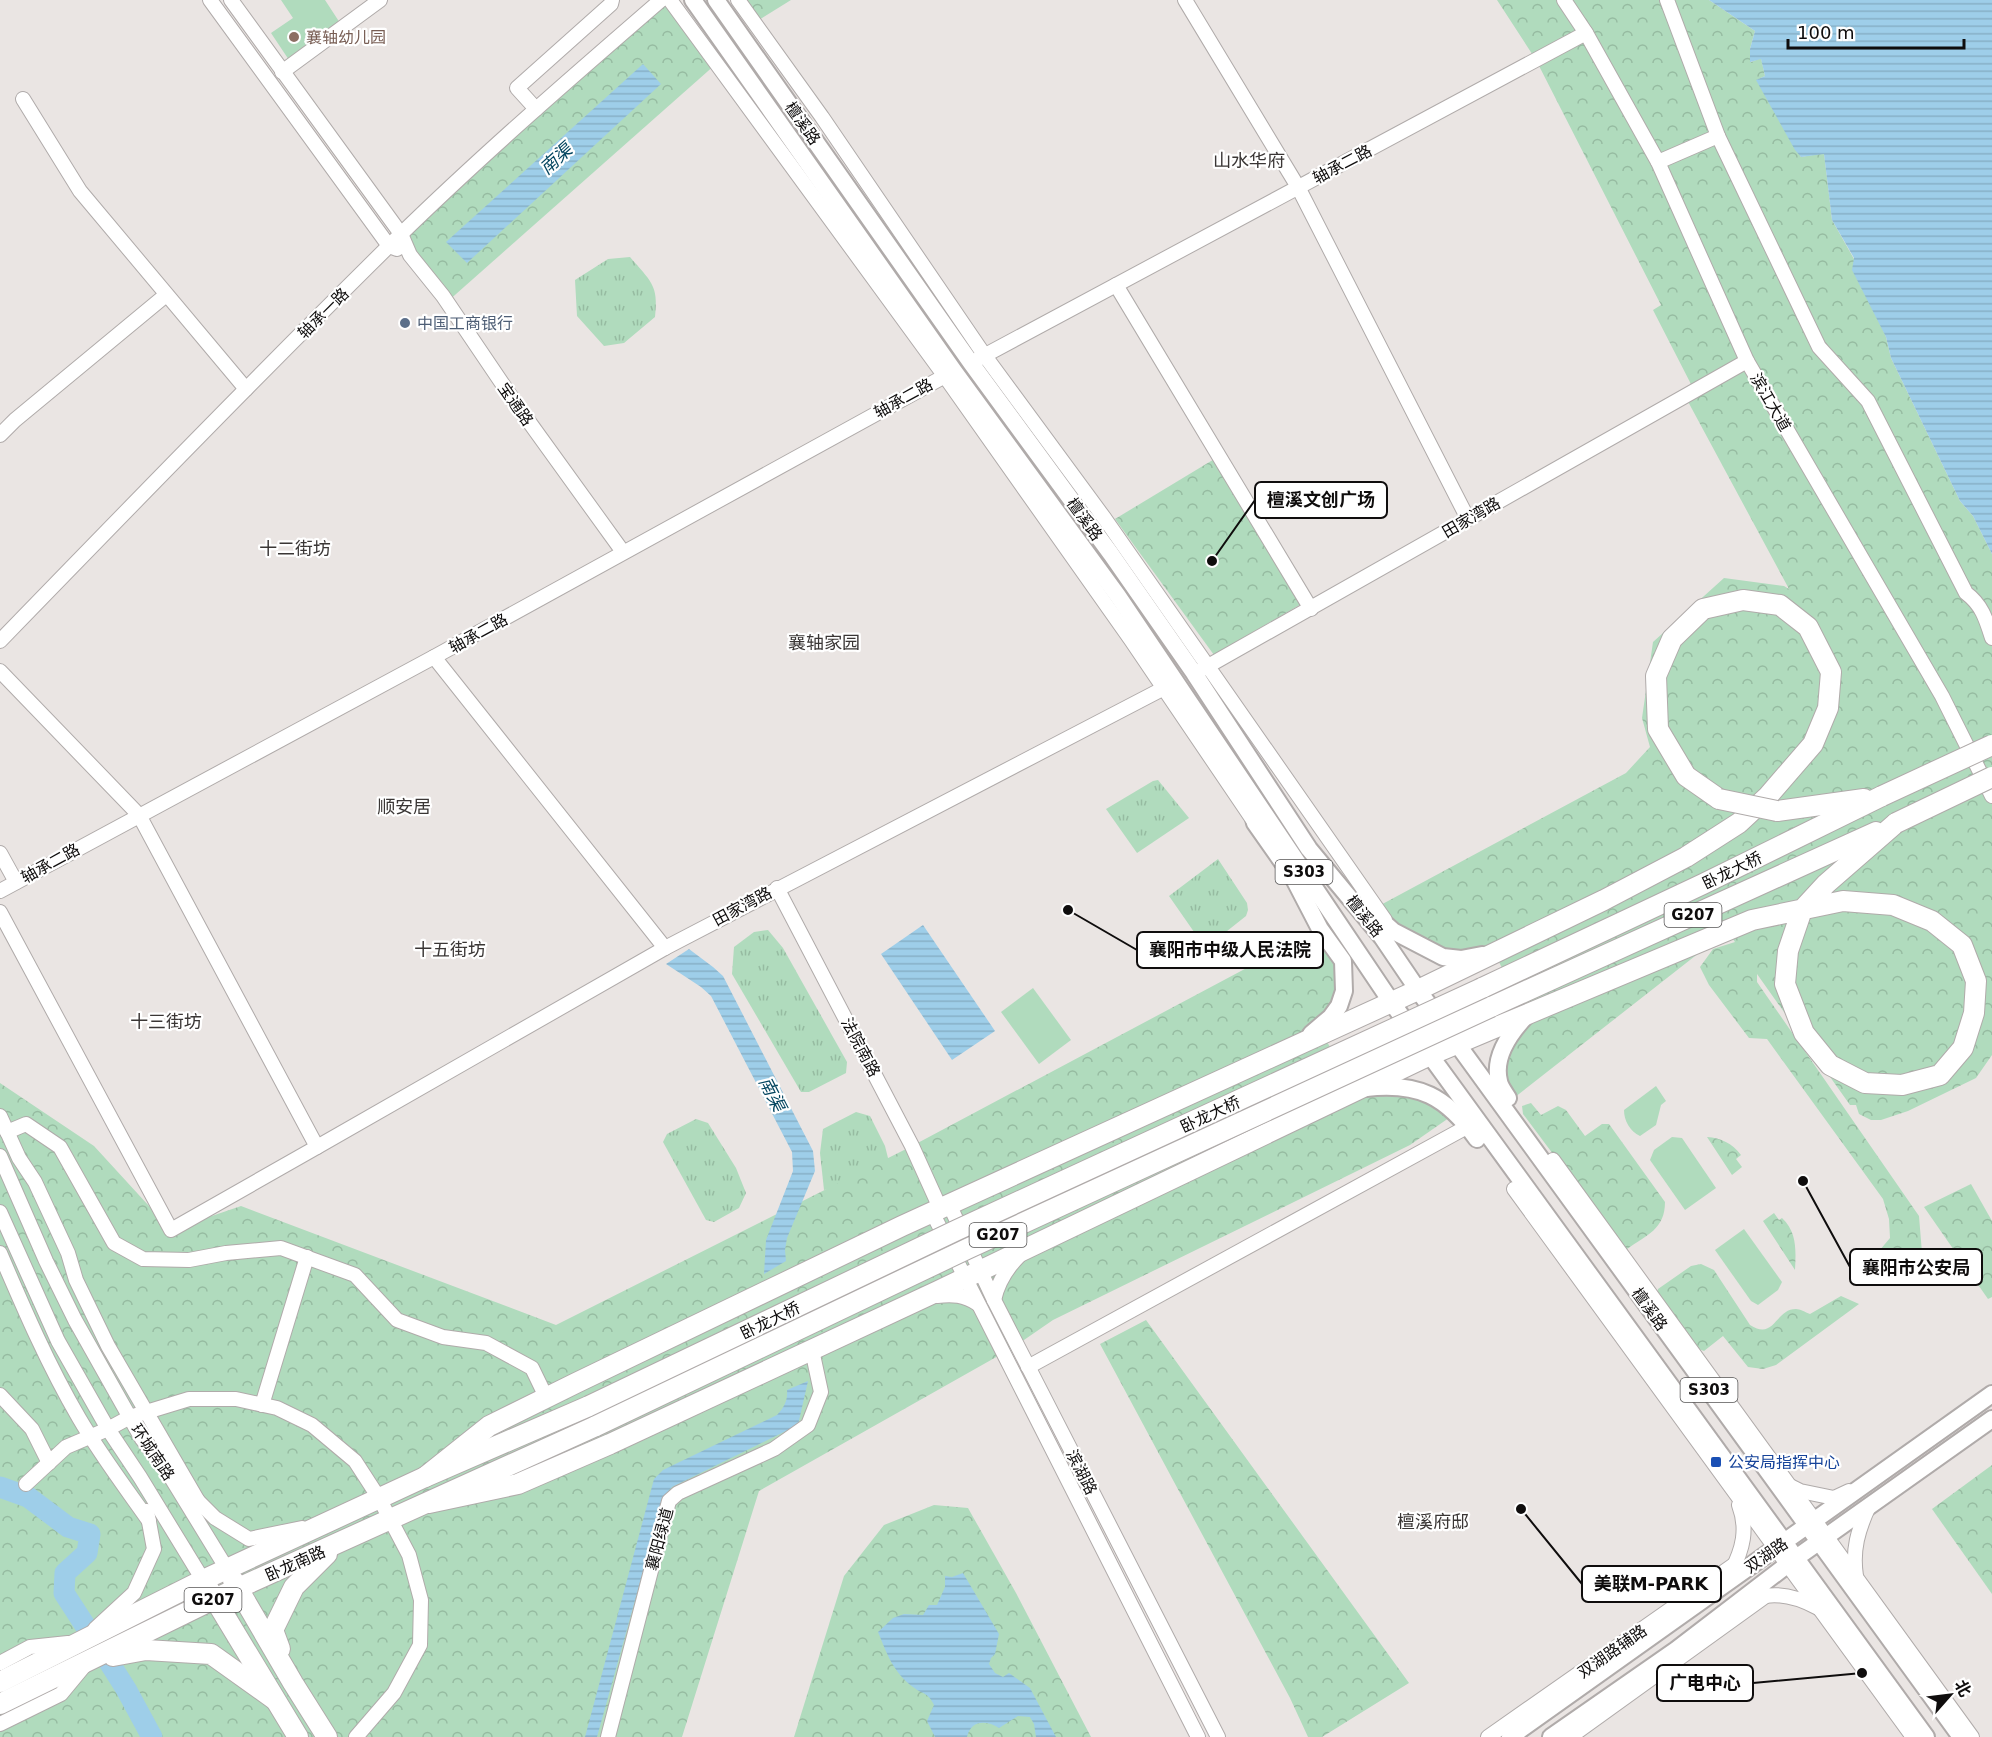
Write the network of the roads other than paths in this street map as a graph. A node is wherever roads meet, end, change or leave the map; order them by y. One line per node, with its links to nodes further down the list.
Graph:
1 (210, 0): 21 (street)
2 (231, 0): 14 (street, 宝通路)
3 (380, 0): 14 (street)
4 (612, 0): 16 (street)
5 (661, 0): 16 (street, 轴承一路)
6 (670, 0): 27 (street)
7 (693, 0): 27 (main road, 檀溪路 / S303)
8 (716, 0): 25 (main road, 檀溪路 / S303)
9 (738, 0): 25 (street)
10 (1185, 0): 19 (street)
11 (1564, 0): 13 (street, 滨江大道)
12 (1667, 0): 17 (street)
13 (1586, 33): 18 (street, 滨江大道); 19 (street, 轴承二路)
14 (282, 72): 20 (street, 宝通路)
15 (23, 99): 24 (street)
16 (536, 109): 20 (street, 轴承一路)
17 (1718, 136): 18 (street); 33 (street)
18 (1658, 162): 26 (street, 滨江大道)
19 (1298, 187): 23 (street, 轴承二路); 30 (street)
20 (401, 234): 21 (street, 轴承一路); 22 (street, 宝通路)
21 (389, 246): 22 (street, 宝通路); 28 (street, 轴承一路)
22 (410, 255): 31 (street, 宝通路)
23 (1116, 285): 25 (street, 轴承二路); 32 (street)
24 (166, 295): 28 (street); 29 (street)
25 (978, 360): 36 (main road, 檀溪路 / S303)
26 (1747, 361): 30 (street, 田家湾路); 43 (street, 滨江大道)
27 (949, 373): 31 (street, 轴承二路); 38 (main road, 檀溪路 / S303)
28 (246, 389): 34 (street, 轴承一路)
29 (0, 435)
30 (1468, 519): 32 (street, 田家湾路)
31 (623, 552): 35 (street, 轴承二路)
32 (1311, 609): 36 (street, 田家湾路)
33 (1992, 638)
34 (0, 641)
35 (434, 657): 44 (street, 轴承二路); 54 (street)
36 (1201, 670): 48 (main road, 檀溪路 / S303); 53 (street)
37 (0, 671): 44 (street)
38 (1169, 685): 41 (main road, 檀溪路 / S303); 45 (street); 50 (street, 田家湾路)
39 (1992, 745): 42 (highway, 卧龙大桥 / G207, bridge)
40 (1992, 777): 46 (highway, 卧龙大桥 / G207, bridge)
41 (1246, 787): 45 (main road); 57 (main road, 檀溪路 / S303)
42 (1882, 796): 55 (highway, bridge); 99 (highway, 卧龙大桥 / G207, bridge)
43 (1992, 796)
44 (139, 815): 49 (street, 轴承二路); 66 (street)
45 (1255, 823): 60 (main road)
46 (1896, 823): 58 (highway); 107 (highway, 卧龙大桥 / G207, bridge)
47 (0, 853): 49 (street)
48 (1317, 858): 53 (main road); 56 (main road, 檀溪路 / S303)
49 (16, 882): 51 (street, 轴承二路)
50 (777, 888): 54 (street, 田家湾路); 72 (street, 法院南路)
51 (0, 891)
52 (0, 912): 66 (street, 田家湾路)
53 (1393, 931): 55 (main road)
54 (664, 948): 66 (street, 田家湾路)
55 (1494, 952): 56 (highway)
56 (1418, 990): 57 (highway); 59 (main road, 檀溪路 / S303)
57 (1392, 1003): 60 (highway); 61 (main road, 檀溪路 / S303)
58 (1526, 1016): 59 (highway); 68 (main road)
59 (1457, 1043): 61 (highway); 69 (main road, 檀溪路 / S303)
60 (1285, 1051): 72 (highway)
61 (1430, 1055): 62 (highway); 64 (main road, 檀溪路 / S303)
62 (1356, 1089): 64 (main road); 74 (highway)
63 (0, 1116): 65 (street)
64 (1473, 1123): 70 (main road); 71 (main road, 檀溪路 / S303); 85 (street)
65 (7, 1132): 76 (street); 83 (street)
66 (317, 1147)
67 (0, 1156): 81 (street, 环城南路)
68 (1553, 1160): 69 (main road); 103 (street)
69 (1563, 1188): 100 (main road, 檀溪路 / S303)
70 (1514, 1189): 71 (main road); 104 (street)
71 (1538, 1204): 115 (main road, 檀溪路 / S303)
72 (940, 1208): 77 (street, 滨湖路); 77 (street, 滨湖路); 89 (highway)
73 (0, 1212): 82 (street, 环城南路)
74 (1025, 1249): 77 (highway); 79 (street)
75 (0, 1253): 86 (street)
76 (307, 1257): 89 (street); 90 (street)
77 (973, 1274): 78 (highway); 79 (street, 滨湖路); 80 (street, 滨湖路)
78 (926, 1297): 80 (street); 84 (highway)
79 (994, 1300): 85 (street, 滨湖路)
80 (979, 1305): 139 (street, 滨湖路)
81 (75, 1320): 83 (street); 92 (street, 环城南路)
82 (58, 1341): 86 (street); 94 (street, 环城南路)
83 (108, 1346): 91 (street)
84 (812, 1350): 107 (highway); 138 (street, 襄阳绿道)
85 (1028, 1366): 140 (street, 滨湖路)
86 (61, 1385): 95 (street)
87 (1992, 1394): 101 (main road, 双湖路)
88 (0, 1395): 96 (street)
89 (546, 1397): 99 (highway)
90 (262, 1405): 91 (street); 105 (street)
91 (146, 1411): 92 (street); 106 (street)
92 (130, 1417): 94 (street); 97 (street, 环城南路)
93 (1992, 1419): 108 (main road, 双湖路)
94 (108, 1429): 95 (street); 98 (street, 环城南路)
95 (90, 1435): 96 (street); 110 (street)
96 (49, 1463): 102 (street)
97 (167, 1471): 106 (street); 118 (street, 环城南路)
98 (140, 1477): 110 (street); 120 (street, 环城南路)
99 (425, 1477): 105 (highway, 卧龙南路 / G207)
100 (1773, 1478): 103 (street); 112 (main road, 檀溪路 / S303)
101 (1867, 1483): 103 (street); 112 (main road, 双湖路)
102 (26, 1484)
103 (1788, 1485): 112 (street)
104 (1736, 1494): 115 (street); 117 (street)
105 (379, 1498): 109 (street); 111 (highway, 卧龙南路 / G207)
106 (198, 1501): 111 (street)
107 (429, 1503): 109 (highway, 卧龙南路 / G207)
108 (1869, 1506): 113 (main road, 双湖路); 119 (street)
109 (391, 1520): 114 (highway, 卧龙南路 / G207); 137 (street)
110 (149, 1521): 127 (street)
111 (327, 1522): 118 (highway, 卧龙南路 / G207)
112 (1811, 1523): 113 (main road, 檀溪路 / S303); 115 (main road, 双湖路)
113 (1822, 1539): 116 (main road, 双湖路); 119 (street); 147 (main road, 檀溪路 / S303)
114 (335, 1545): 122 (highway, 卧龙南路 / G207); 131 (highway)
115 (1780, 1545): 116 (main road, 檀溪路 / S303); 121 (main road, 双湖路)
116 (1791, 1561): 125 (main road, 双湖路); 126 (street); 146 (main road, 檀溪路 / S303)
117 (1735, 1564): 121 (street); 141 (street, 双湖路辅路)
118 (227, 1569): 120 (highway, 卧龙南路 / G207); 122 (highway, 环城南路)
119 (1856, 1578): 148 (street)
120 (203, 1580): 124 (highway, 环城南路); 127 (highway, 卧龙南路 / G207)
121 (1722, 1586): 142 (main road, 双湖路)
122 (238, 1589): 124 (highway, 卧龙南路 / G207); 131 (highway, 环城南路)
123 (1767, 1595): 125 (street); 126 (street); 144 (street)
124 (214, 1599): 128 (highway, 卧龙南路 / G207); 132 (highway, 环城南路)
125 (1737, 1604): 143 (main road, 双湖路)
126 (1819, 1608): 145 (street)
127 (80, 1642): 129 (street); 130 (highway, 卧龙南路 / G207)
128 (90, 1660): 132 (highway); 133 (highway, 卧龙南路 / G207); 134 (street)
129 (0, 1663)
130 (0, 1682)
131 (293, 1683): 136 (highway, 环城南路)
132 (274, 1699): 135 (highway, 环城南路)
133 (0, 1704)
134 (0, 1724)
135 (298, 1737)
136 (327, 1737)
137 (356, 1737)
138 (608, 1737)
139 (1198, 1737)
140 (1218, 1737)
141 (1488, 1737)
142 (1510, 1737)
143 (1551, 1737)
144 (1570, 1737)
145 (1913, 1737)
146 (1926, 1737)
147 (1961, 1737)
148 (1972, 1737)

